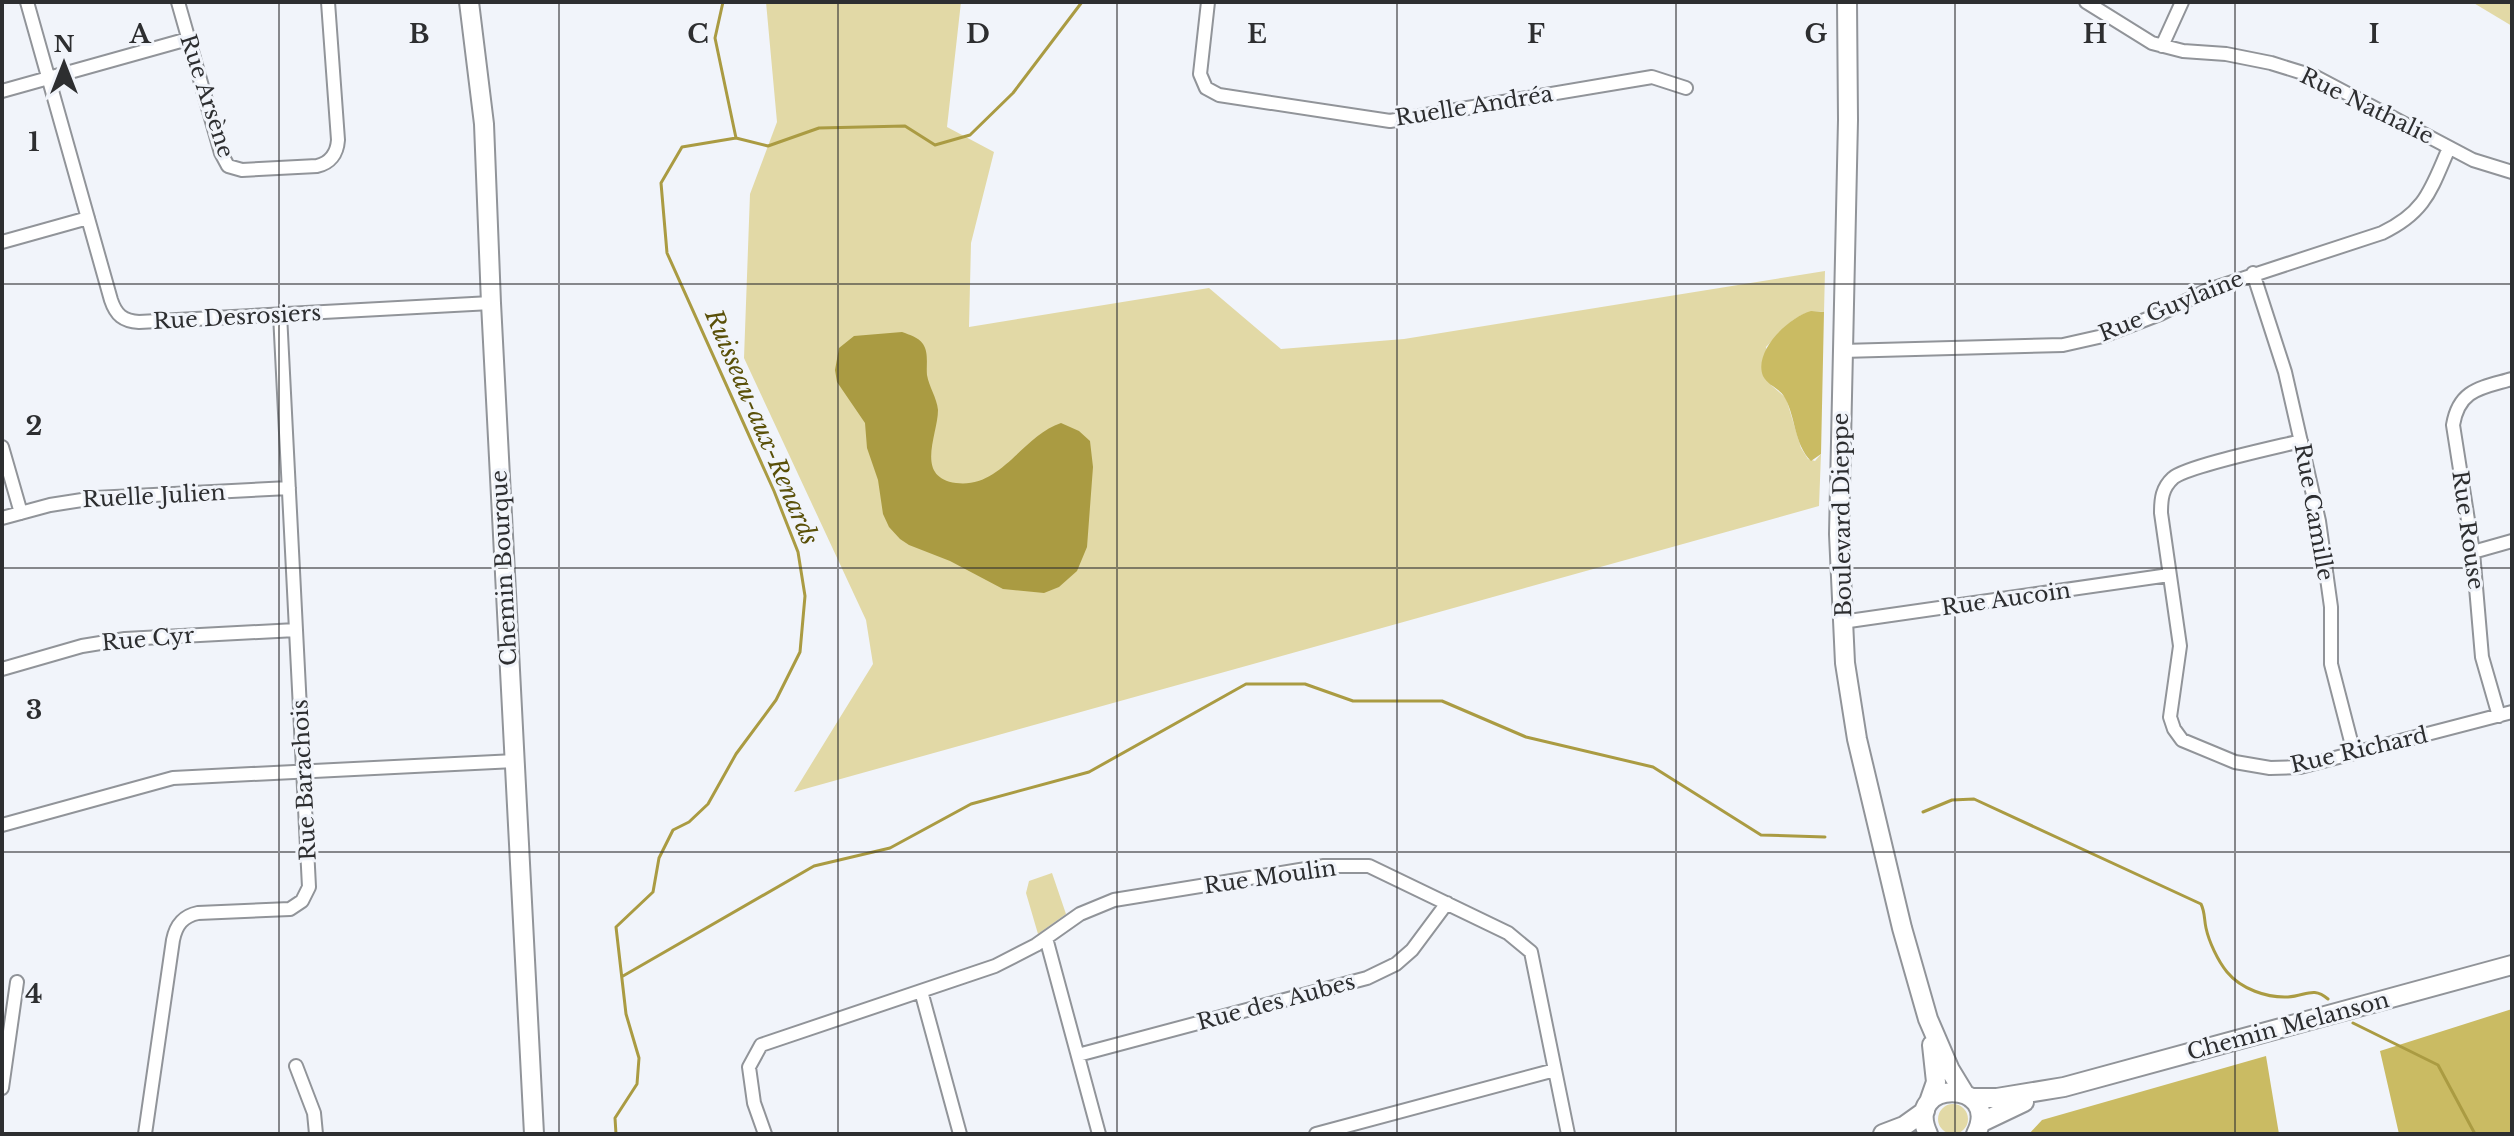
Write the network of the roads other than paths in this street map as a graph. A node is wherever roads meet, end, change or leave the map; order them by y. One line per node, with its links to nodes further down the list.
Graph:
1 (27, 2): 11 (street, Rue Desrosiers)
2 (178, 2): 9 (street, Rue Arsène)
3 (328, 2): 9 (street, Rue Arsène)
4 (469, 2): 19 (street, Chemin Bourque)
5 (1208, 2): 12 (street, Ruelle Andréa)
6 (1847, 2): 21 (street, Boulevard Dieppe)
7 (2086, 2): 10 (street, Rue Nathalie)
8 (2182, 2): 10 (street)
9 (188, 39): 11 (street)
10 (2162, 46): 14 (street, Rue Nathalie)
11 (49, 78): 13 (street); 16 (street, Rue Desrosiers)
12 (1686, 88)
13 (2, 91)
14 (2449, 148): 15 (street, Rue Nathalie); 18 (street, Rue Guylaine)
15 (2512, 172)
16 (88, 218): 17 (street); 20 (street, Rue Desrosiers)
17 (2, 242)
18 (2253, 273): 21 (street, Rue Guylaine); 23 (street, Rue Camille)
19 (491, 303): 20 (street, Rue Desrosiers); 36 (street, Chemin Bourque)
20 (280, 314): 25 (street, Rue Barachois)
21 (1842, 351): 31 (street, Boulevard Dieppe)
22 (2512, 379): 29 (street, Rue Rouse)
23 (2301, 441): 30 (street, Rue Richard); 35 (street, Rue Camille)
24 (2, 447): 26 (street)
25 (289, 488): 26 (street, Ruelle Julien); 32 (street, Rue Barachois)
26 (21, 513): 27 (street, Ruelle Julien)
27 (2, 518)
28 (2512, 541): 29 (street)
29 (2473, 552): 34 (street, Rue Rouse)
30 (2169, 575): 31 (street, Rue Aucoin); 35 (street, Rue Richard)
31 (1842, 622): 44 (street, Boulevard Dieppe)
32 (296, 630): 33 (street, Rue Cyr); 37 (street, Rue Barachois)
33 (2, 669)
34 (2506, 714): 35 (street, Rue Richard)
35 (2354, 753)
36 (514, 761): 37 (street); 55 (street, Chemin Bourque)
37 (304, 771): 38 (street); 53 (street, Rue Barachois)
38 (2, 825)
39 (1447, 903): 40 (street, Rue Moulin); 45 (street, Rue des Aubes); 47 (street, Rue Moulin)
40 (1046, 938): 43 (street, Rue Moulin); 45 (street)
41 (2512, 965): 48 (street, Chemin Melanson)
42 (17, 982): 49 (street)
43 (921, 991): 56 (street, Rue Moulin); 57 (street)
44 (1928, 1019): 50 (street); 51 (street)
45 (1078, 1055): 58 (street)
46 (296, 1066): 54 (street)
47 (1555, 1070): 59 (street); 60 (street, Rue Moulin)
48 (2064, 1087): 50 (street); 52 (street)
49 (2, 1088)
50 (1967, 1096): 51 (street); 52 (street)
51 (1927, 1107): 61 (street); 62 (street)
52 (1978, 1128)
53 (145, 1134)
54 (316, 1134)
55 (534, 1134)
56 (765, 1134)
57 (960, 1134)
58 (1099, 1134)
59 (1316, 1134)
60 (1568, 1134)
61 (1883, 1134)
62 (1928, 1134)

